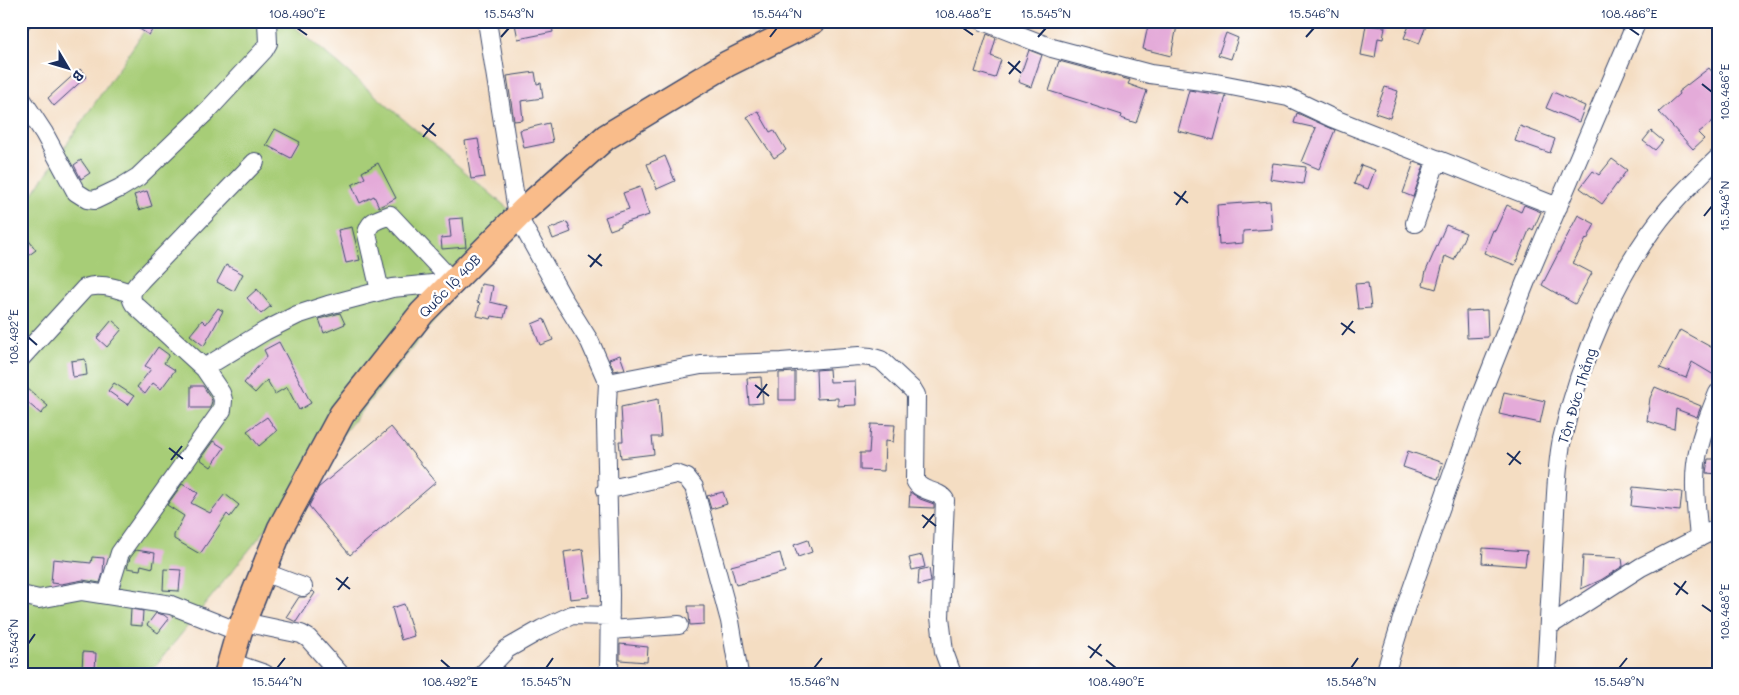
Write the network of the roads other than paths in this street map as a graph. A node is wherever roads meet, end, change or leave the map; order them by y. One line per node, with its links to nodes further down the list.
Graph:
1 (267, 21): 6 (street)
2 (487, 21): 11 (street)
3 (813, 21): 11 (highway, Quốc lộ 40B)
4 (983, 21): 8 (street)
5 (1637, 21): 10 (street)
6 (21, 98)
7 (1718, 158): 29 (street, Tôn Đức Thắng)
8 (1437, 159): 10 (street); 12 (street)
9 (255, 162): 15 (street)
10 (1558, 206): 38 (street)
11 (518, 217): 13 (highway, Quốc lộ 40B); 18 (street)
12 (1415, 223)
13 (453, 282): 14 (street); 14 (street); 23 (highway, Quốc lộ 40B)
14 (380, 290): 17 (street)
15 (131, 293): 16 (street); 17 (street)
16 (21, 358)
17 (204, 368): 26 (street)
18 (608, 383): 20 (street); 37 (street)
19 (1718, 393): 22 (street)
20 (606, 490): 27 (street); 36 (street)
21 (1718, 528): 22 (street)
22 (1699, 538): 29 (street)
23 (263, 572): 24 (street); 30 (highway, Quốc lộ 40B)
24 (303, 587)
25 (21, 595): 26 (street)
26 (107, 595): 30 (street)
27 (610, 623): 28 (street); 34 (street); 35 (street)
28 (680, 625)
29 (1549, 626): 39 (street, Tôn Đức Thắng)
30 (241, 627): 31 (highway, Quốc lộ 40B); 33 (street)
31 (229, 668): 32 (street)
32 (265, 674)
33 (340, 674)
34 (483, 674)
35 (610, 674)
36 (739, 674)
37 (952, 674)
38 (1385, 674)
39 (1546, 674)

